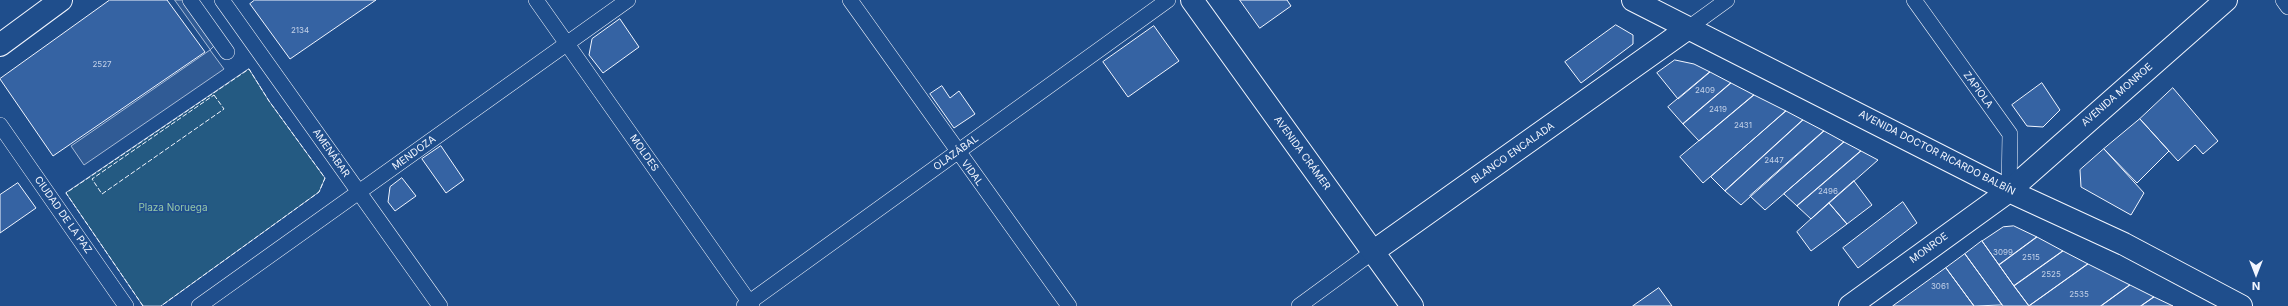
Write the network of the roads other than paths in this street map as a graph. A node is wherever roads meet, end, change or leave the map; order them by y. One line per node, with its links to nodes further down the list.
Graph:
1 (62, 0): 16 (main road)
2 (190, 0): 18 (street)
3 (222, 0): 22 (street, AMENÁBAR)
4 (536, 0): 17 (street, MOLDES)
5 (628, 0): 17 (street, MENDOZA)
6 (850, 0): 20 (street, VIDAL)
7 (1168, 0): 20 (street, OLAZÁBAL)
8 (1192, 0): 23 (main road, AVENIDA CRÁMER)
9 (1633, 0): 15 (main road, AVENIDA DOCTOR RICARDO BALBÍN)
10 (1727, 0): 15 (street, BLANCO ENCALADA)
11 (1914, 0): 21 (street, ZAPIOLA)
12 (2226, 0): 21 (main road, AVENIDA MONROE)
13 (2283, 0): 14 (street)
14 (2288, 7)
15 (1687, 29): 21 (main road, AVENIDA DOCTOR RICARDO BALBÍN); 23 (main road, BLANCO ENCALADA)
16 (0, 44)
17 (567, 44): 22 (street, MENDOZA); 24 (street, MOLDES)
18 (227, 52)
19 (0, 125): 25 (street, CIUDAD DE LA PAZ)
20 (957, 152): 24 (street, OLAZÁBAL); 28 (street, VIDAL)
21 (2009, 191): 31 (main road, MONROE); 32 (main road, AVENIDA DOCTOR RICARDO BALBÍN)
22 (359, 192): 26 (street, MENDOZA); 27 (street, AMENÁBAR)
23 (1374, 251): 29 (street, BLANCO ENCALADA); 30 (main road, AVENIDA CRÁMER)
24 (749, 305)
25 (126, 306)
26 (199, 306)
27 (440, 306)
28 (1069, 306)
29 (1299, 306)
30 (1412, 306)
31 (1850, 306)
32 (2241, 306)

